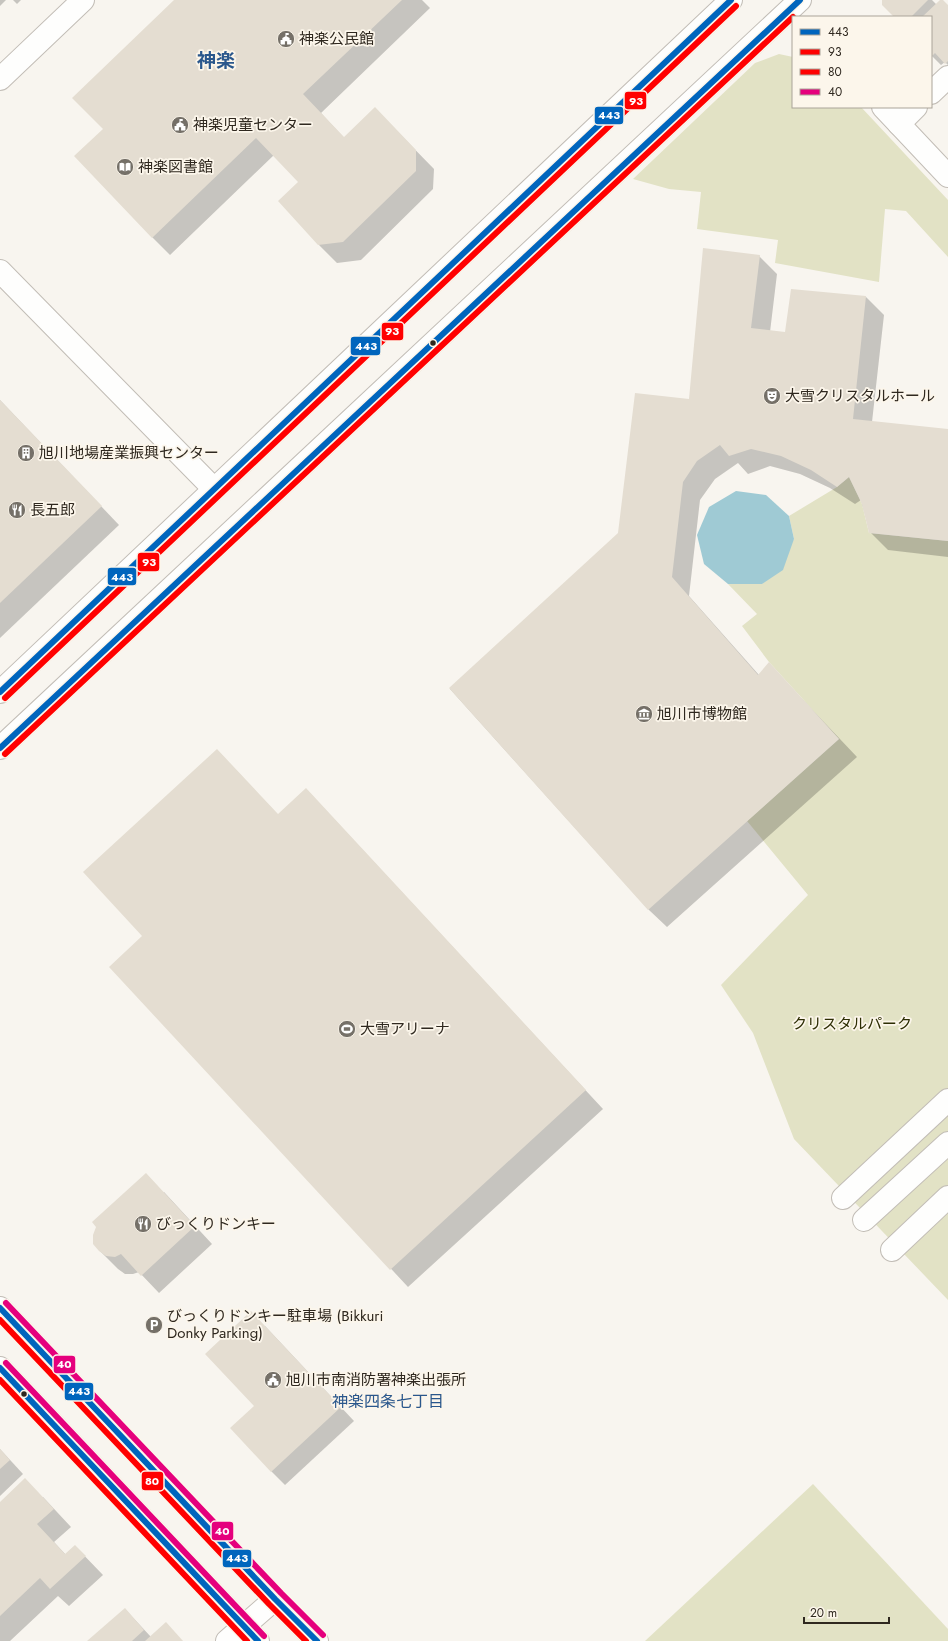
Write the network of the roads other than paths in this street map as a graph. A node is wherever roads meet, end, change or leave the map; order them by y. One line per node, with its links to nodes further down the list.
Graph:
1 (84, 0): 5 (main road)
2 (731, 0): 12 (main road)
3 (791, 5): 14 (main road)
4 (948, 77): 6 (main road)
5 (0, 79)
6 (932, 92)
7 (884, 108): 9 (main road)
8 (915, 108): 9 (main road)
9 (899, 124): 10 (main road)
10 (948, 176)
11 (0, 272): 12 (main road)
12 (214, 489): 13 (main road)
13 (0, 692)
14 (0, 748)
15 (948, 1100): 18 (main road)
16 (948, 1143): 19 (main road)
17 (948, 1197): 20 (main road)
18 (843, 1198)
19 (864, 1220)
20 (892, 1250)
21 (0, 1308): 23 (main road)
22 (0, 1368): 24 (main road)
23 (275, 1599): 24 (main road); 26 (main road)
24 (251, 1634): 25 (main road)
25 (227, 1641)
26 (317, 1641)

